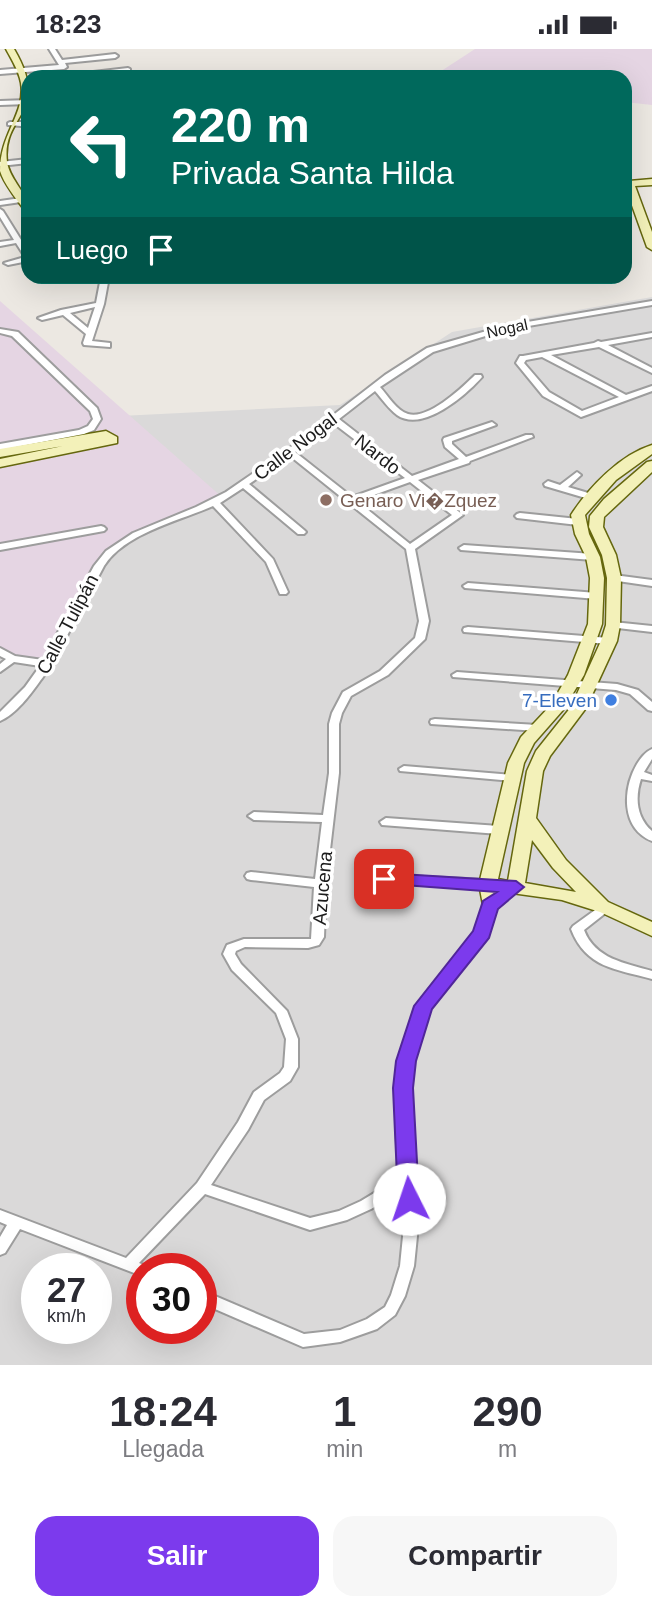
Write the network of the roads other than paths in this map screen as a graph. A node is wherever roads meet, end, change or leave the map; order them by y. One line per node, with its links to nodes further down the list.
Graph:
1 (10, 49): 9 (street)
2 (22, 49): 9 (street)
3 (52, 49): 7 (street)
4 (93, 49): 6 (street)
5 (115, 56): 6 (street)
6 (101, 58): 7 (street)
7 (62, 64): 9 (street); 10 (street)
8 (21, 70): 11 (street)
9 (30, 70)
10 (64, 70)
11 (0, 71)
12 (0, 102): 13 (street)
13 (21, 103)
14 (21, 113): 15 (street)
15 (6, 161): 16 (street); 19 (street)
16 (21, 180)
17 (652, 182): 18 (street)
18 (632, 184)
19 (21, 192)
20 (632, 192): 27 (street)
21 (21, 204): 22 (street)
22 (0, 207): 23 (street)
23 (3, 222): 24 (street)
24 (18, 241): 25 (street); 26 (street)
25 (0, 244)
26 (21, 246)
27 (652, 247)
28 (21, 261): 29 (street)
29 (15, 264)
30 (104, 284): 32 (street)
31 (652, 303): 45 (street, Nogal)
32 (100, 304): 33 (street); 36 (street)
33 (64, 312): 34 (street); 36 (street)
34 (42, 318)
35 (0, 331): 51 (street)
36 (89, 332): 39 (street)
37 (652, 335): 40 (street)
38 (75, 342): 39 (street)
39 (87, 343): 41 (street)
40 (598, 343): 42 (street); 43 (street)
41 (107, 345)
42 (542, 354): 47 (street); 47 (street)
43 (652, 371)
44 (478, 377): 45 (street)
45 (375, 387): 48 (street, Calle Nogal)
46 (652, 388): 47 (street)
47 (626, 398)
48 (332, 418): 53 (street, Calle Nogal); 59 (street, Nardo)
49 (492, 425): 55 (street)
50 (529, 437): 55 (street)
51 (0, 447)
52 (652, 449): 63 (street)
53 (290, 452): 60 (street, Calle Nogal); 64 (street)
54 (0, 453): 56 (street)
55 (466, 461): 59 (street)
56 (0, 463)
57 (652, 465): 70 (street)
58 (577, 475): 62 (street)
59 (413, 480): 64 (street); 73 (street, Nardo)
60 (244, 484): 65 (street, Calle Nogal); 69 (street)
61 (548, 484): 62 (street)
62 (562, 488): 63 (street)
63 (592, 497): 67 (street)
64 (350, 501): 73 (street)
65 (215, 503): 79 (street); 88 (street, Calle Tulipán)
66 (520, 516): 67 (street)
67 (578, 522): 71 (street)
68 (101, 529): 72 (street)
69 (301, 532)
70 (603, 539): 71 (street); 76 (street)
71 (585, 540): 75 (street)
72 (0, 547)
73 (410, 548): 104 (street, Azucena)
74 (464, 548): 75 (street)
75 (593, 557): 80 (street)
76 (614, 578): 77 (street); 81 (street)
77 (652, 583)
78 (468, 586): 80 (street)
79 (283, 592)
80 (597, 596): 84 (street)
81 (613, 625): 82 (street); 85 (street)
82 (652, 629)
83 (468, 630): 84 (street)
84 (589, 638): 85 (street); 91 (street)
85 (609, 641): 92 (street)
86 (0, 651): 87 (street)
87 (12, 659): 88 (street); 89 (street)
88 (49, 664): 94 (street, Calle Tulipán)
89 (0, 669)
90 (457, 675): 91 (street)
91 (572, 683): 92 (street); 96 (street)
92 (589, 684): 93 (street); 103 (street)
93 (652, 708)
94 (0, 718)
95 (435, 722): 96 (street)
96 (538, 728): 100 (street)
97 (652, 753): 99 (street)
98 (404, 769): 100 (street)
99 (637, 774): 101 (street); 107 (street)
100 (512, 778): 106 (street)
101 (652, 778)
102 (254, 816): 104 (street)
103 (528, 819): 112 (street); 114 (street)
104 (329, 820): 110 (street, Azucena)
105 (386, 822): 106 (street)
106 (499, 830): 111 (street)
107 (652, 837)
108 (251, 876): 110 (street)
109 (384, 879): 111 (street)
110 (320, 884): 118 (street, Azucena)
111 (488, 884): 112 (street); 113 (street)
112 (516, 887): 113 (street); 114 (street)
113 (490, 906): 117 (street)
114 (606, 908): 115 (street); 116 (street)
115 (652, 930)
116 (652, 975)
117 (408, 1180): 118 (street); 124 (street)
118 (202, 1187): 122 (street)
119 (0, 1216): 120 (street)
120 (16, 1223): 121 (street); 123 (street)
121 (0, 1249)
122 (148, 1253)
123 (126, 1263)
124 (217, 1303)

